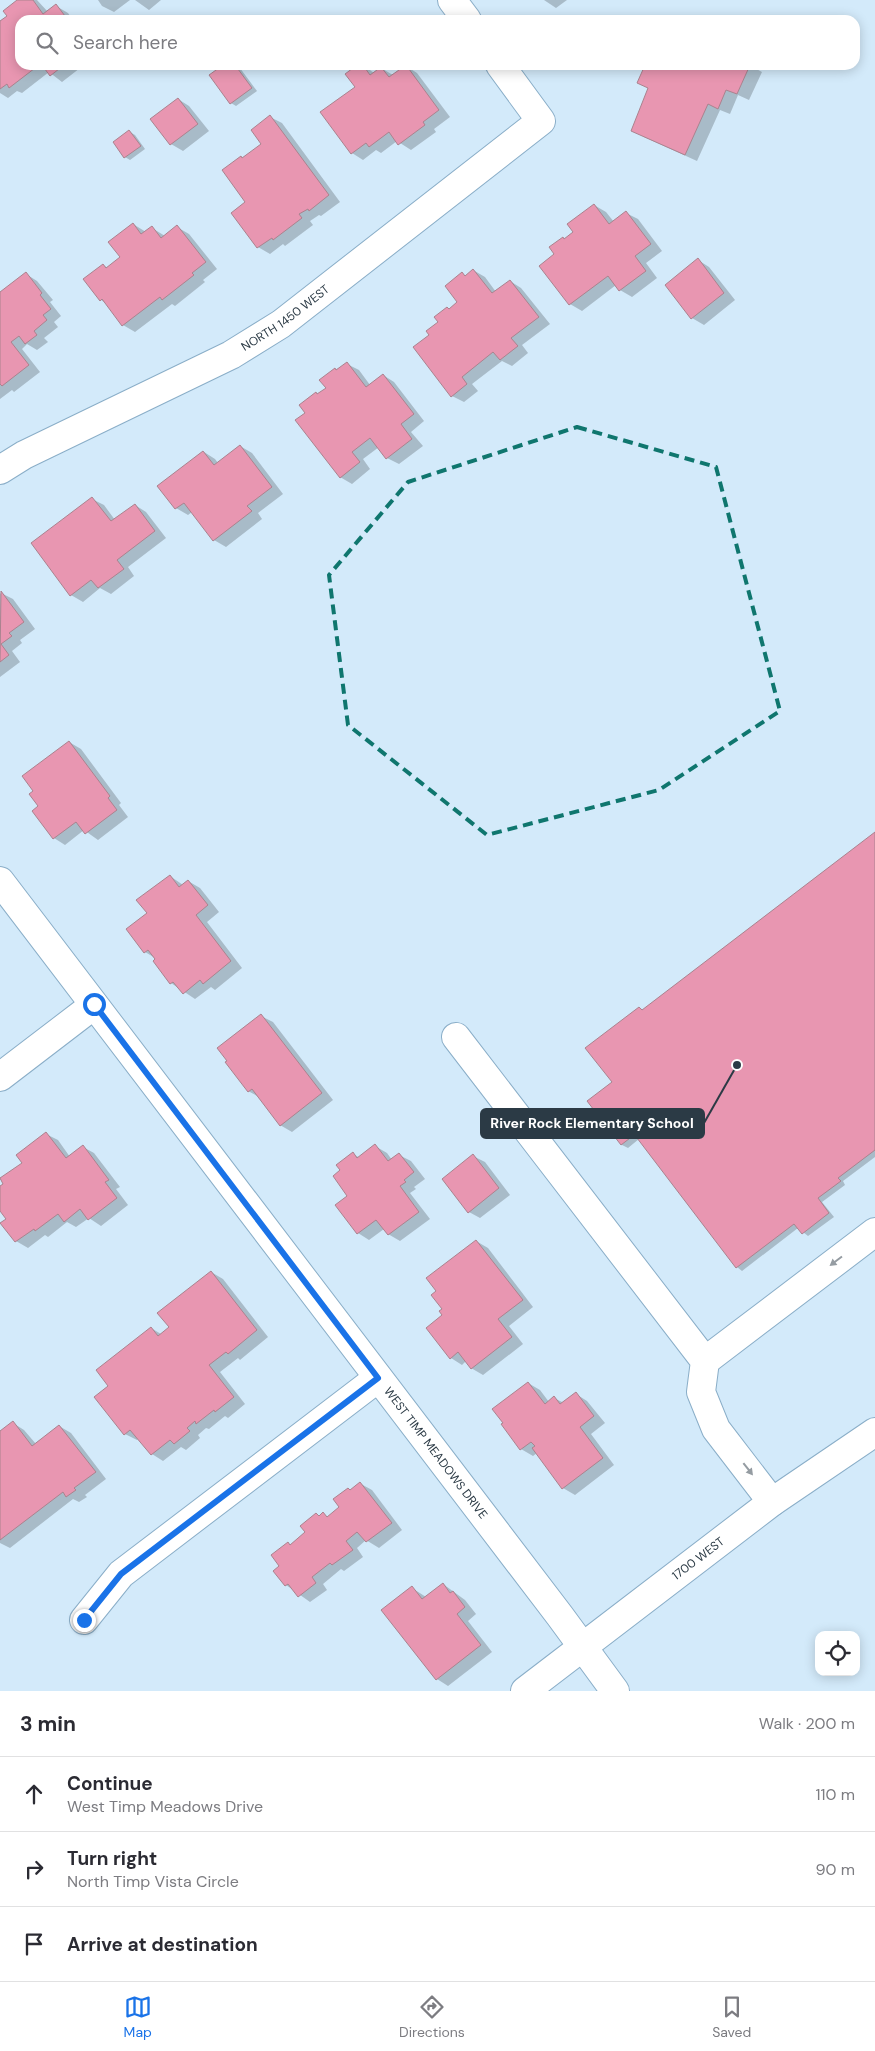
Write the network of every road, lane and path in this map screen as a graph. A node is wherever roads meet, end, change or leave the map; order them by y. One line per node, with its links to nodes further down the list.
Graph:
1 (452, 0): 2 (street)
2 (463, 15)
3 (504, 70): 4 (street, NORTH 1450 WEST)
4 (0, 470)
5 (0, 881): 6 (street, WEST TIMP MEADOWS DRIVE)
6 (94, 1004): 8 (street); 11 (street, WEST TIMP MEADOWS DRIVE)
7 (456, 1037): 10 (street)
8 (0, 1077)
9 (875, 1232): 10 (street, one-way to 10)
10 (705, 1361): 13 (street, one-way to 13)
11 (378, 1378): 14 (street); 15 (street, WEST TIMP MEADOWS DRIVE)
12 (875, 1432): 13 (street, 1700 WEST)
13 (772, 1502): 15 (street, 1700 WEST)
14 (84, 1620)
15 (583, 1646): 16 (street, 1700 WEST); 17 (street, WEST TIMP MEADOWS DRIVE)
16 (525, 1691)
17 (615, 1691)

